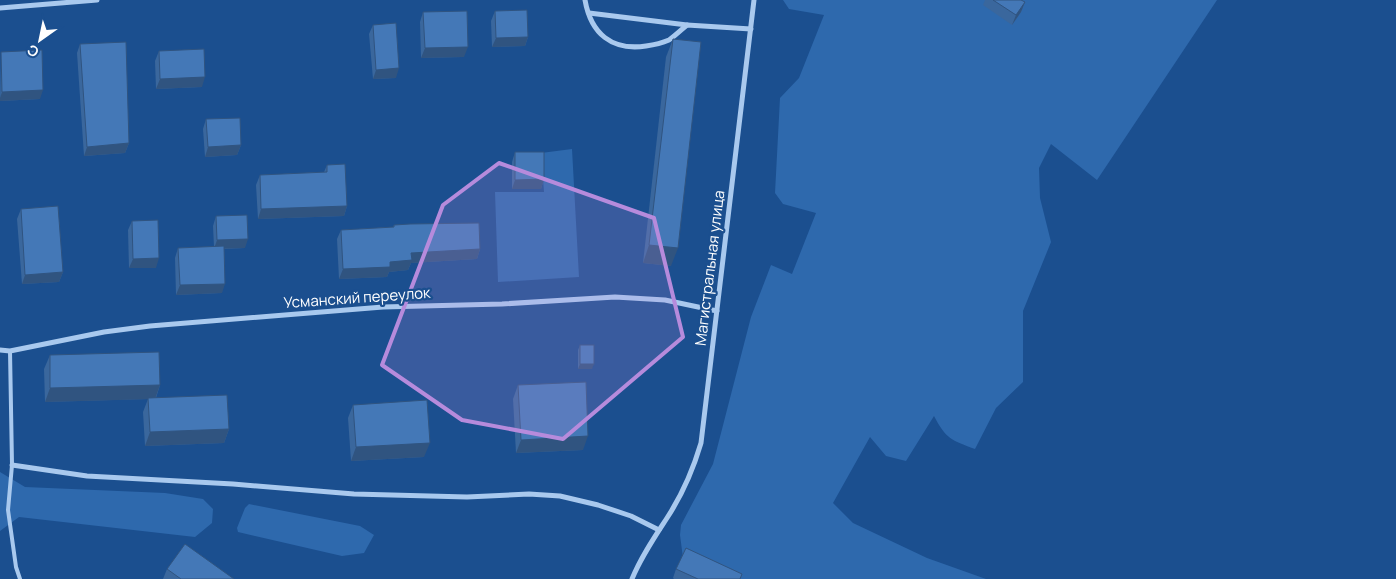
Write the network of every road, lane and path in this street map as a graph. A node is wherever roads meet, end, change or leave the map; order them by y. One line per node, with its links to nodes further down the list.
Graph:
1 (97, 0): 4 (street)
2 (585, 0): 5 (street)
3 (754, 0): 7 (street, Магистральная улица)
4 (0, 8)
5 (589, 13): 6 (street); 6 (street)
6 (687, 25): 7 (street)
7 (751, 29): 8 (street, Магистральная улица)
8 (717, 311): 10 (street, Усманский переулок); 12 (street, Магистральная улица)
9 (0, 350): 10 (street, Усманский переулок)
10 (10, 351): 11 (lane)
11 (12, 465): 12 (street); 13 (lane)
12 (659, 530): 14 (street, Магистральная улица)
13 (20, 579)
14 (632, 579)

